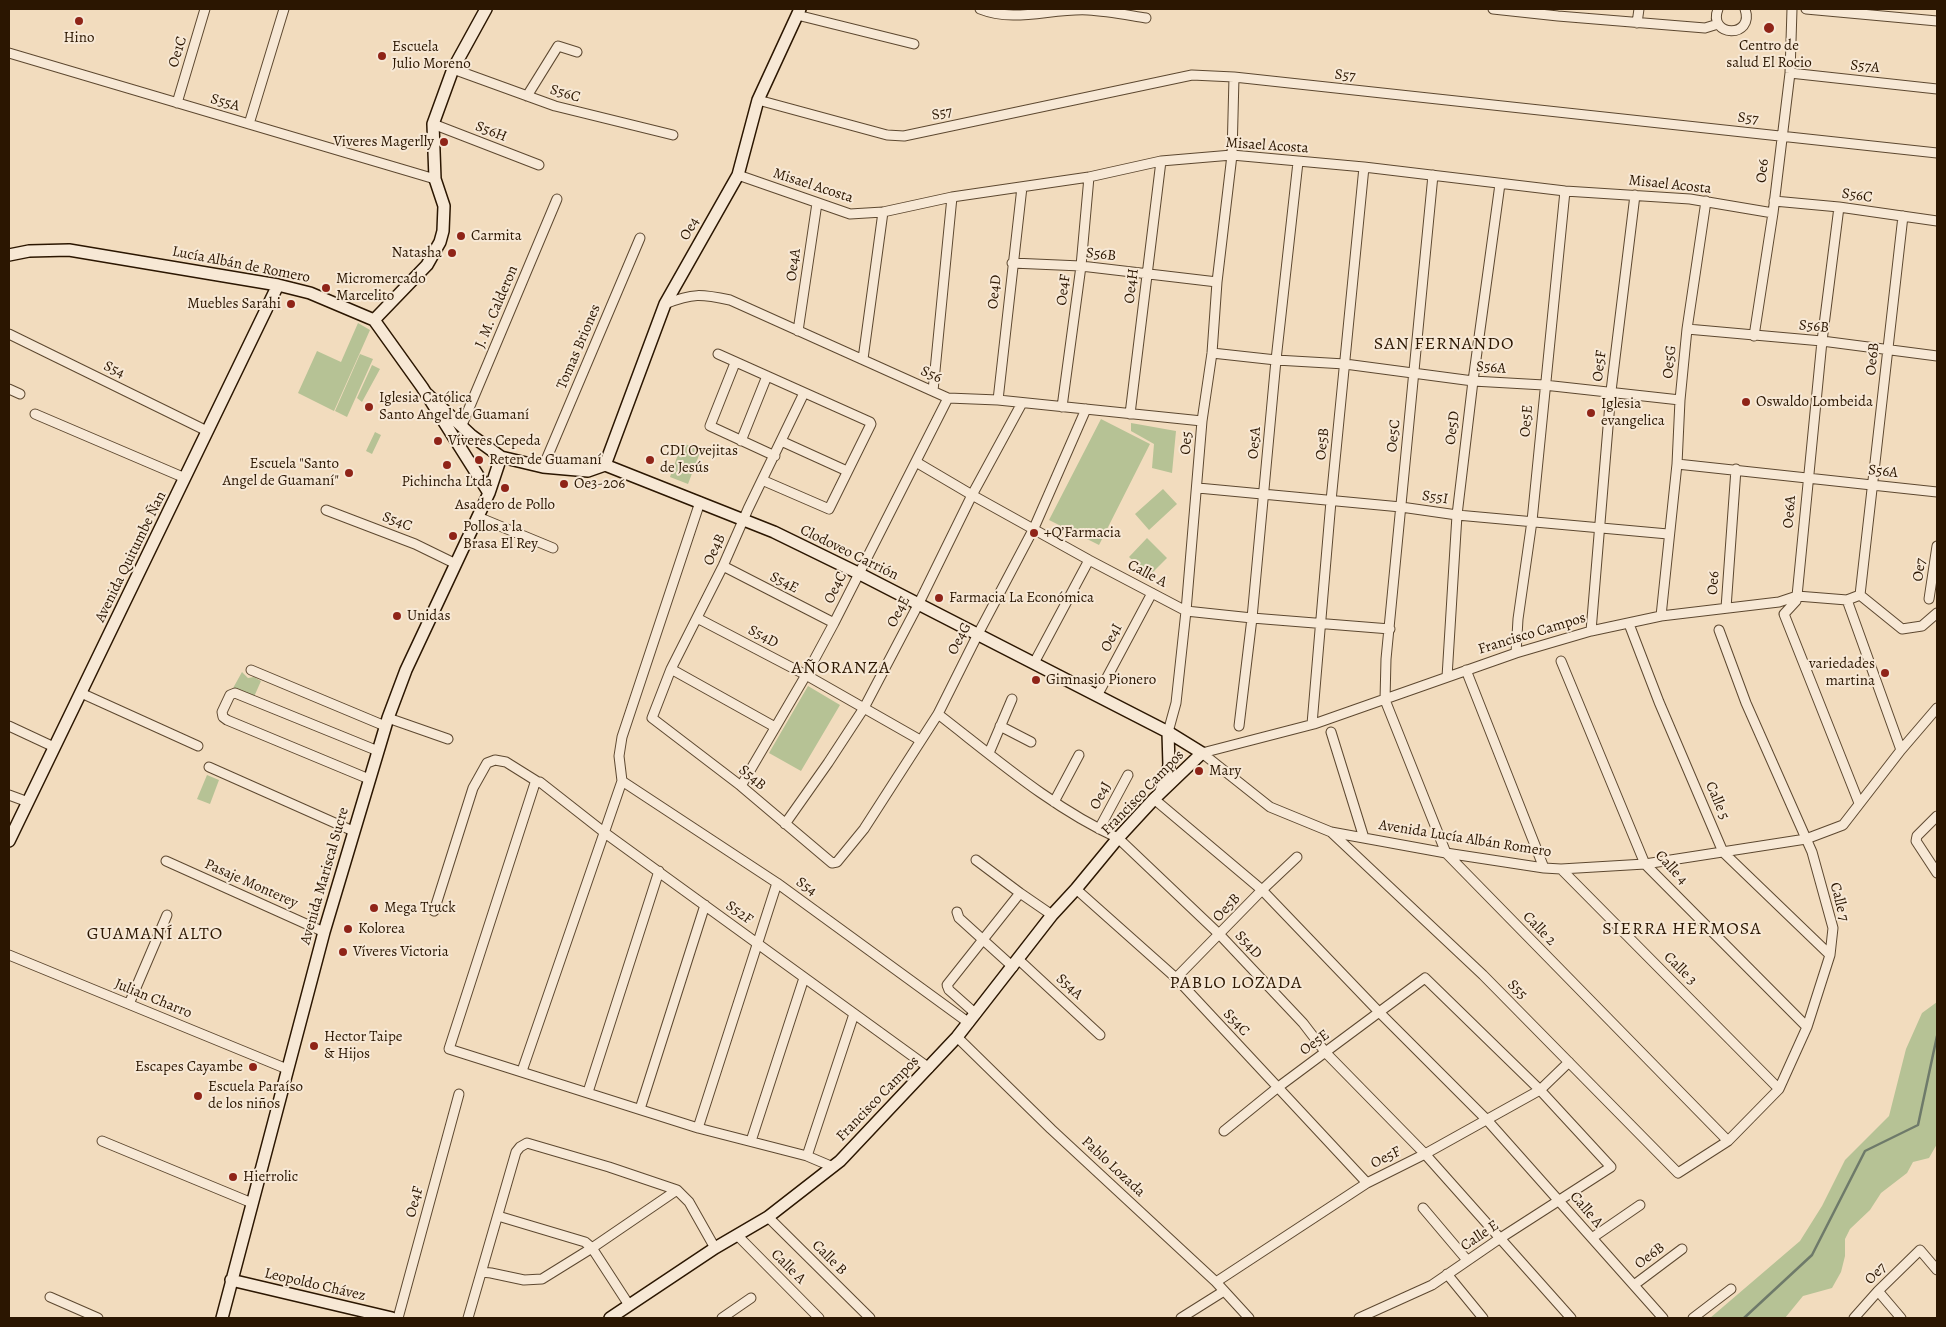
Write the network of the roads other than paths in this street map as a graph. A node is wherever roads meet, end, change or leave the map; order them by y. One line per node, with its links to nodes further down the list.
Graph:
1 (205, 9): 27 (street, Oe1C)
2 (284, 9): 28 (street)
3 (486, 9): 21 (street)
4 (980, 9): 5 (street)
5 (1088, 9): 14 (street)
6 (1493, 9): 13 (street)
7 (1639, 9): 16 (street)
8 (1718, 9): 17 (street)
9 (1746, 9): 17 (street)
10 (1792, 9): 22 (street, Oe6)
11 (1806, 9): 15 (street)
12 (798, 12): 18 (street); 26 (street, Oe4)
13 (1559, 12): 16 (street)
14 (1146, 18)
15 (1937, 21)
16 (1637, 23): 17 (street)
17 (1718, 24)
18 (914, 44)
19 (577, 52): 25 (street)
20 (9, 53): 27 (street, S55A)
21 (453, 69): 25 (street, S56C); 29 (street)
22 (1790, 73): 24 (street, S57A); 31 (street, Oe6)
23 (1234, 78): 26 (street, S57); 31 (street, S57); 33 (street, Oe5)
24 (1937, 89)
25 (526, 96): 30 (street, S56C)
26 (758, 100): 38 (street, Oe4)
27 (177, 103): 28 (street, S55A)
28 (249, 124): 41 (street, S55A)
29 (433, 124): 36 (street, S56H); 41 (street)
30 (673, 135)
31 (1781, 136): 32 (street, S57); 49 (street, Oe6)
32 (1937, 153)
33 (1232, 155): 34 (street, Misael Acosta); 35 (street, Misael Acosta); 61 (street, Oe5)
34 (1161, 161): 40 (street, Misael Acosta); 60 (street, Oe4H)
35 (1298, 162): 37 (street, Misael Acosta); 75 (street, Oe5A)
36 (539, 165)
37 (1364, 167): 39 (street, Misael Acosta); 77 (street, Oe5B)
38 (738, 175): 50 (street, Misael Acosta); 63 (street, Oe4)
39 (1433, 175): 42 (street, Misael Acosta); 78 (street, Oe5C)
40 (1088, 177): 43 (street, Misael Acosta); 59 (street, Oe4F)
41 (435, 179): 64 (street)
42 (1500, 184): 44 (street, Misael Acosta); 80 (street, Oe5D)
43 (1022, 187): 46 (street, Misael Acosta); 58 (street, Oe4D)
44 (1565, 191): 45 (street, Misael Acosta); 81 (street, Oe5E)
45 (1635, 195): 48 (street, Misael Acosta); 84 (street, Oe5F)
46 (952, 197): 52 (street, Misael Acosta); 83 (street)
47 (557, 199): 97 (street, J. M. Calderon)
48 (1706, 201): 53 (street, Misael Acosta); 65 (street, Oe5G)
49 (1774, 201): 51 (street, S56C); 53 (street, Oe6)
50 (817, 203): 52 (street, Misael Acosta); 66 (street, Oe4A)
51 (1839, 207): 54 (street, S56C); 69 (street, Oe6A)
52 (884, 212): 74 (street)
53 (1772, 213): 68 (street, Oe6)
54 (1903, 216): 55 (street, S56C); 70 (street, Oe6B)
55 (1937, 221)
56 (640, 238): 108 (street, Tomas Briones)
57 (9, 255): 62 (street, Lucía Albán de Romero)
58 (1012, 263): 59 (street, S56B); 89 (street, Oe4D)
59 (1080, 266): 60 (street, S56B); 92 (street, Oe4F)
60 (1147, 274): 61 (street, S56B); 95 (street, Oe4H)
61 (1216, 282): 71 (street, Oe5)
62 (278, 285): 64 (street, Lucía Albán de Romero); 98 (street, Avenida Quitumbe Ñan)
63 (665, 304): 66 (street, S56); 106 (street, Oe4)
64 (374, 320): 85 (street)
65 (1687, 329): 68 (street, S56B); 90 (street, Oe5G)
66 (798, 331): 74 (street, S56)
67 (9, 334): 98 (street, S54)
68 (1754, 336): 69 (street, S56B)
69 (1822, 341): 70 (street, S56B); 112 (street, Oe6A)
70 (1888, 350): 73 (street, S56B); 114 (street, Oe6B)
71 (1212, 353): 75 (street, S56A); 96 (street, Oe5)
72 (718, 354): 76 (street)
73 (1937, 356)
74 (863, 360): 83 (street, S56)
75 (1276, 360): 77 (street, S56A); 118 (street, Oe5A)
76 (736, 363): 79 (street); 101 (street)
77 (1345, 364): 78 (street, S56A); 120 (street, Oe5B)
78 (1415, 372): 80 (street, S56A); 122 (street, Oe5C)
79 (767, 376): 86 (street); 101 (street)
80 (1473, 381): 81 (street, S56A); 124 (street, Oe5D)
81 (1544, 384): 84 (street, S56A); 127 (street, Oe5E)
82 (9, 389): 87 (street)
83 (933, 390): 88 (street, S56)
84 (1610, 391): 90 (street, S56A); 128 (street, Oe5F)
85 (426, 393): 97 (street); 102 (street)
86 (804, 393): 100 (street, Oe4B); 110 (street)
87 (20, 394)
88 (948, 398): 89 (street, S56); 105 (street, Oe4C)
89 (998, 400): 91 (street, S56)
90 (1680, 400): 107 (street, Oe5G)
91 (1022, 403): 92 (street, S56); 119 (street, Oe4E)
92 (1062, 407): 93 (street, S56)
93 (1086, 409): 95 (street, S56); 129 (street, Oe4G)
94 (35, 414): 111 (street)
95 (1130, 414): 96 (street, S56)
96 (1202, 421): 115 (street, Oe5)
97 (462, 425): 99 (street)
98 (207, 431): 111 (street, Avenida Quitumbe Ñan)
99 (472, 436): 102 (street); 104 (street)
100 (781, 440): 103 (street, Oe4B); 110 (street)
101 (741, 441): 103 (street)
102 (460, 449): 117 (street)
103 (775, 456): 113 (street, Oe4B)
104 (501, 457): 108 (street); 117 (street, Avenida Mariscal Sucre)
105 (916, 462): 119 (street, Calle A); 136 (street, Oe4C)
106 (605, 464): 108 (street); 121 (street, Clodoveo Carrión)
107 (1677, 464): 109 (street, S56A); 130 (street, Oe5G)
108 (543, 467)
109 (1736, 469): 112 (street, S56A); 143 (street, Oe6)
110 (847, 471): 113 (street)
111 (185, 478): 164 (street, Avenida Quitumbe Ñan)
112 (1807, 478): 114 (street, S56A); 139 (street, Oe6A)
113 (762, 480): 126 (street, Oe4B)
114 (1873, 485): 116 (street, S56A); 138 (street, Oe6B)
115 (1198, 488): 118 (street, S55I); 144 (street, Oe5)
116 (1937, 492)
117 (489, 493): 125 (street, Avenida Mariscal Sucre)
118 (1264, 494): 120 (street, S55I); 148 (street, Oe5A)
119 (972, 495): 129 (street, Calle A); 142 (street, Oe4E)
120 (1331, 501): 122 (street, S55I); 150 (street, Oe5B)
121 (700, 502): 126 (street, Clodoveo Carrión); 194 (street)
122 (1400, 507): 124 (street, S55I); 152 (street, Oe5C)
123 (326, 510): 134 (street, S54C)
124 (1457, 515): 127 (street, S55I); 163 (street, Oe5D)
125 (478, 518): 132 (street); 134 (street, Avenida Mariscal Sucre)
126 (744, 520): 135 (street, Oe4B); 136 (street, Clodoveo Carrión)
127 (1532, 521): 128 (street, S55I); 156 (street, Oe5E)
128 (1600, 527): 130 (street, S55I); 154 (street, Oe5F)
129 (1034, 528): 133 (street, Calle A); 155 (street, Oe4G)
130 (1668, 534): 146 (street, Oe5G)
131 (1937, 546): 140 (street, Oe7)
132 (553, 548)
133 (1089, 560): 137 (street, Calle A); 158 (street)
134 (456, 564): 172 (street, Avenida Mariscal Sucre)
135 (723, 566): 147 (street, Oe4B); 149 (street, S54E)
136 (858, 572): 142 (street, Clodoveo Carrión); 149 (street, Oe4C)
137 (1152, 593): 144 (street, Calle A); 165 (street, Oe4I)
138 (1860, 595): 141 (street, Francisco Campos); 145 (street)
139 (1797, 596): 141 (street, Francisco Campos); 143 (street, Francisco Campos); 200 (street, Oe6A)
140 (1929, 599)
141 (1847, 600): 185 (street)
142 (918, 604): 155 (street, Clodoveo Carrión); 168 (street, Oe4E)
143 (1726, 608): 146 (street, Francisco Campos)
144 (1186, 610): 148 (street, Calle A); 178 (street, Oe5)
145 (1937, 613)
146 (1661, 616): 151 (street, Francisco Campos)
147 (697, 618): 159 (street, Oe4B); 162 (street, S54D)
148 (1252, 618): 150 (street, Calle A); 176 (street, Oe5A)
149 (834, 623): 162 (street, Oe4C)
150 (1322, 623): 152 (street, Calle A); 173 (street, Oe5B)
151 (1629, 624): 154 (street, Francisco Campos); 211 (street, Calle 5)
152 (1390, 629): 167 (street, Oe5C)
153 (1719, 630): 209 (street, Calle 7)
154 (1590, 631): 156 (street, Francisco Campos)
155 (978, 634): 158 (street, Clodoveo Carrión); 170 (street, Oe4G)
156 (1516, 653): 161 (street, Francisco Campos)
157 (1561, 661): 217 (street, Calle 4)
158 (1034, 663): 165 (street, Clodoveo Carrión)
159 (671, 669): 171 (street, Oe4B); 177 (street)
160 (251, 670): 172 (street)
161 (1466, 670): 163 (street, Francisco Campos); 218 (street)
162 (806, 675): 168 (street, S54D); 177 (street, Oe4C)
163 (1447, 677): 167 (street, Francisco Campos)
164 (82, 693): 183 (street); 184 (street, Avenida Quitumbe Ñan)
165 (1096, 696): 178 (street, Clodoveo Carrión)
166 (1012, 699): 175 (street)
167 (1385, 700): 173 (street, Francisco Campos); 212 (street, Calle 2)
168 (864, 708): 181 (street, S54D); 202 (street, Oe4E)
169 (1937, 708): 185 (street, Avenida Lucía Albán Romero)
170 (938, 714): 181 (street, Oe4G); 187 (street, S54D)
171 (652, 718): 195 (street, S54B)
172 (386, 722): 180 (street); 186 (street, Avenida Mariscal Sucre)
173 (1312, 724): 188 (street, Francisco Campos)
174 (9, 726): 184 (street)
175 (1000, 726): 182 (street); 187 (street)
176 (1239, 726)
177 (775, 727): 195 (street, Oe4C)
178 (1168, 732): 188 (street, Avenida Lucía Albán Romero); 197 (street)
179 (1331, 732): 208 (street)
180 (448, 739)
181 (920, 740): 216 (street, Oe4G)
182 (1031, 742)
183 (198, 746)
184 (54, 747): 198 (street, Avenida Quitumbe Ñan)
185 (1901, 750): 200 (street, Avenida Lucía Albán Romero)
186 (378, 751): 192 (street, Avenida Mariscal Sucre); 192 (street)
187 (989, 753): 199 (street, S54D)
188 (1202, 753): 197 (street, Francisco Campos); 205 (street, Avenida Lucía Albán Romero)
189 (1080, 755): 199 (street)
190 (210, 767): 204 (street)
191 (1128, 775): 203 (street, Oe4J)
192 (369, 780): 204 (street, Avenida Mariscal Sucre)
193 (536, 782): 206 (street, S52F); 227 (street, S52F); 251 (street)
194 (622, 782): 206 (street); 222 (street, S54)
195 (741, 786): 202 (street, S54B)
196 (9, 795): 198 (street)
197 (1157, 796): 207 (street, Francisco Campos); 224 (street)
198 (28, 802): 210 (street, Avenida Quitumbe Ñan)
199 (1054, 802): 203 (street, S54D)
200 (1859, 803): 209 (street, Avenida Lucía Albán Romero)
201 (1937, 816): 221 (street)
202 (785, 824): 216 (street, S54B)
203 (1099, 829): 207 (street, S54D)
204 (353, 831): 231 (street, Avenida Mariscal Sucre)
205 (1331, 832): 208 (street, Avenida Lucía Albán Romero); 248 (street, S55)
206 (606, 833): 220 (street, S52F); 251 (street)
207 (1118, 838): 223 (street, Francisco Campos); 232 (street, S54D)
208 (1364, 838): 212 (street, Avenida Lucía Albán Romero)
209 (1806, 839): 211 (street, Avenida Lucía Albán Romero); 236 (street, Calle 7)
210 (9, 841)
211 (1723, 852): 217 (street, Avenida Lucía Albán Romero); 236 (street, Calle 5)
212 (1446, 853): 218 (street, Avenida Lucía Albán Romero); 263 (street, Calle 2)
213 (1298, 857): 224 (street, Oe5B)
214 (976, 860): 225 (street)
215 (166, 861): 231 (street, Pasaje Monterey)
216 (832, 863)
217 (1645, 864): 219 (street, Avenida Lucía Albán Romero); 244 (street, Calle 4)
218 (1544, 868): 219 (street, Avenida Lucía Albán Romero)
219 (1561, 869): 253 (street, Calle 3)
220 (659, 871): 226 (street, S52F); 255 (street)
221 (1937, 872)
222 (777, 883): 234 (street); 243 (street, S54)
223 (1076, 889): 230 (street, Francisco Campos); 239 (street, S54C)
224 (1262, 890): 232 (street, Oe5B); 241 (street)
225 (1020, 893): 230 (street); 233 (street)
226 (705, 905): 234 (street, S52F); 257 (street)
227 (434, 911)
228 (957, 912): 233 (street, S54A)
229 (167, 915): 240 (street)
230 (1052, 915): 237 (street, Francisco Campos)
231 (324, 932): 250 (street, Avenida Mariscal Sucre)
232 (1220, 935): 239 (street, Oe5B); 247 (street, S54D)
233 (984, 939): 237 (street, S54A); 243 (street)
234 (757, 943): 238 (street, S52F); 259 (street)
235 (9, 955): 240 (street, Julian Charro)
236 (1830, 955): 244 (street, Calle 7)
237 (1016, 963): 243 (street, Francisco Campos); 245 (street, S54A)
238 (804, 978): 242 (street, S52F); 262 (street)
239 (1176, 978): 252 (street, S54C)
240 (129, 1004): 250 (street, Julian Charro)
241 (1379, 1012): 247 (street, Oe5E); 254 (street, Oe5E); 258 (street)
242 (854, 1014): 249 (street, S52F); 265 (street)
243 (972, 1018): 246 (street, Francisco Campos)
244 (1807, 1027): 253 (street, Calle 7)
245 (1100, 1035)
246 (957, 1037): 249 (street, Francisco Campos); 287 (street, Pablo Lozada)
247 (1326, 1053): 252 (street, Oe5E); 264 (street, S54D)
248 (1569, 1062): 254 (street, Oe5F); 267 (street, S55)
249 (929, 1068): 266 (street, Francisco Campos)
250 (287, 1069): 271 (street, Avenida Mariscal Sucre)
251 (522, 1071): 255 (street)
252 (1277, 1088): 260 (street, Oe5E); 268 (street, S54C)
253 (1779, 1089): 263 (street, Calle 7)
254 (1540, 1090): 258 (street, Oe5F); 270 (street, Calle E)
255 (588, 1092): 257 (street)
256 (459, 1094): 298 (street, Oe4F)
257 (640, 1109): 259 (street)
258 (1487, 1120): 264 (street, Oe5F); 270 (street, Calle A)
259 (698, 1128): 262 (street)
260 (1224, 1131)
261 (102, 1141): 271 (street)
262 (751, 1141): 265 (street)
263 (1728, 1141): 267 (street, Calle 7)
264 (1425, 1154): 268 (street, Oe5F); 278 (street, S54D)
265 (807, 1156): 266 (street)
266 (833, 1166): 275 (street, Francisco Campos)
267 (1678, 1173)
268 (1367, 1183): 287 (street, Oe5F)
269 (677, 1190): 274 (street); 279 (street); 280 (street)
270 (1559, 1200): 277 (street, Calle A); 278 (street, Calle E)
271 (252, 1203): 286 (street, Avenida Mariscal Sucre)
272 (1640, 1205): 277 (street)
273 (1423, 1208): 282 (street)
274 (498, 1216): 279 (street); 284 (street)
275 (768, 1217): 276 (street, Francisco Campos); 303 (street, Calle B)
276 (737, 1235): 280 (street, Francisco Campos); 302 (street, Calle A)
277 (1592, 1238): 288 (street, Calle A)
278 (1499, 1239): 282 (street, Calle E); 308 (street, S54D)
279 (592, 1248): 284 (street); 294 (street)
280 (715, 1248): 294 (street, Francisco Campos)
281 (1682, 1249): 288 (street, Oe6B)
282 (1467, 1260): 285 (street, Calle E)
283 (1937, 1270): 291 (street, Oe7)
284 (482, 1272): 299 (street)
285 (1447, 1274): 306 (street, Calle E); 307 (street)
286 (231, 1280): 296 (street, Avenida Mariscal Sucre); 297 (street, Leopoldo Chávez)
287 (1216, 1282): 290 (street, Pablo Lozada)
288 (1634, 1285): 309 (street, Calle A)
289 (1731, 1290): 310 (street)
290 (1224, 1291): 304 (street); 305 (street, Pablo Lozada)
291 (1878, 1291): 311 (street, Oe7); 312 (street)
292 (50, 1297): 295 (street)
293 (751, 1298): 301 (street)
294 (629, 1306): 300 (street, Francisco Campos)
295 (98, 1318)
296 (222, 1318)
297 (388, 1318)
298 (398, 1318)
299 (468, 1318)
300 (610, 1318)
301 (722, 1318)
302 (819, 1318)
303 (870, 1318)
304 (1181, 1318)
305 (1249, 1318)
306 (1359, 1318)
307 (1483, 1318)
308 (1571, 1318)
309 (1663, 1318)
310 (1694, 1318)
311 (1854, 1318)
312 (1901, 1318)

